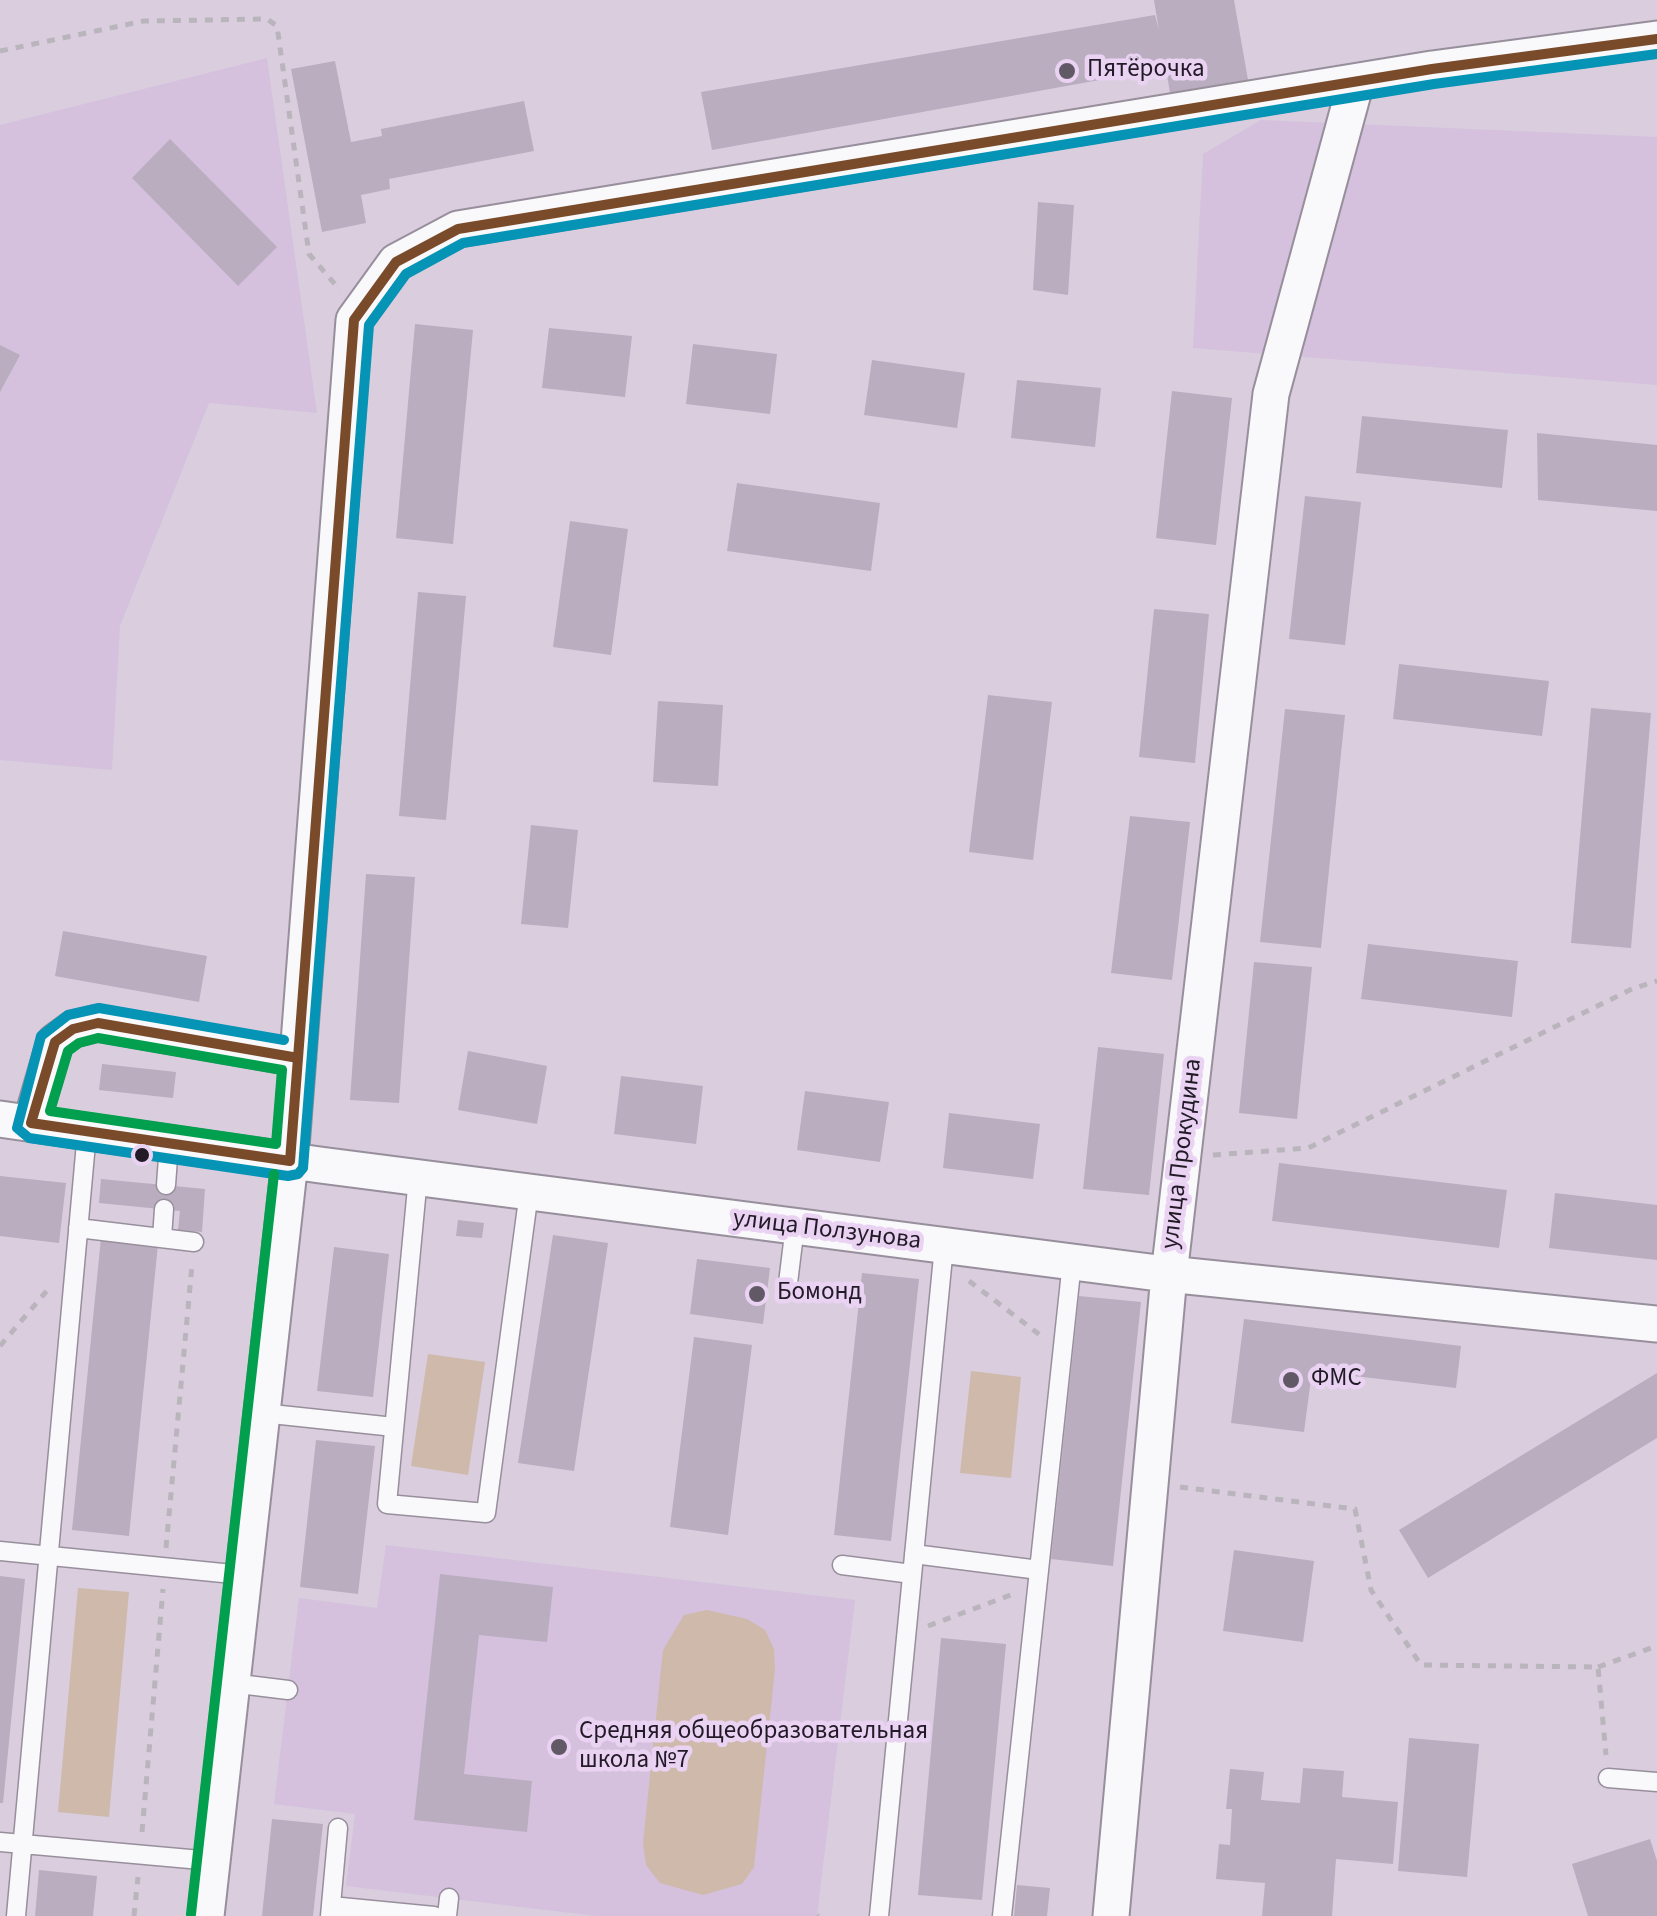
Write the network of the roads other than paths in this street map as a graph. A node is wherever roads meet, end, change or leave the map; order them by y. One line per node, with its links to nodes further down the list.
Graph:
1 (1657, 38): 2 (street)
2 (1356, 82): 3 (street); 18 (street, улица Прокудина)
3 (298, 1058): 4 (street); 7 (street)
4 (16, 1121): 5 (street, улица Ползунова)
5 (87, 1132): 6 (street, улица Ползунова); 13 (lane)
6 (169, 1144): 7 (street, улица Ползунова); 9 (lane)
7 (290, 1161): 8 (street, улица Ползунова); 21 (street)
8 (418, 1177): 10 (street, улица Ползунова); 22 (lane)
9 (166, 1185)
10 (529, 1192): 12 (street, улица Ползунова); 22 (lane)
11 (164, 1209): 14 (lane)
12 (795, 1226): 16 (street, улица Ползунова); 19 (lane)
13 (78, 1228): 14 (lane); 24 (lane)
14 (162, 1238): 15 (lane)
15 (194, 1242)
16 (944, 1254): 17 (street, улица Ползунова); 25 (lane)
17 (1072, 1262): 18 (street, улица Ползунова); 28 (lane)
18 (1169, 1275): 20 (street, улица Ползунова); 43 (street, улица Прокудина)
19 (788, 1283)
20 (1657, 1324)
21 (262, 1413): 22 (lane); 27 (street)
22 (394, 1427)
23 (0, 1551): 24 (lane)
24 (48, 1556): 27 (lane); 35 (lane)
25 (913, 1564): 26 (lane); 28 (lane); 41 (lane)
26 (842, 1565)
27 (244, 1575): 29 (street)
28 (1038, 1577): 42 (lane)
29 (232, 1683): 30 (lane); 36 (street)
30 (288, 1690)
31 (1608, 1778): 32 (lane)
32 (1657, 1782)
33 (338, 1828): 37 (lane)
34 (0, 1842): 35 (lane)
35 (22, 1844): 36 (lane); 38 (lane)
36 (212, 1861): 39 (street)
37 (330, 1911): 40 (lane)
38 (16, 1916)
39 (206, 1916)
40 (434, 1916)
41 (879, 1916)
42 (1002, 1916)
43 (1111, 1916)

